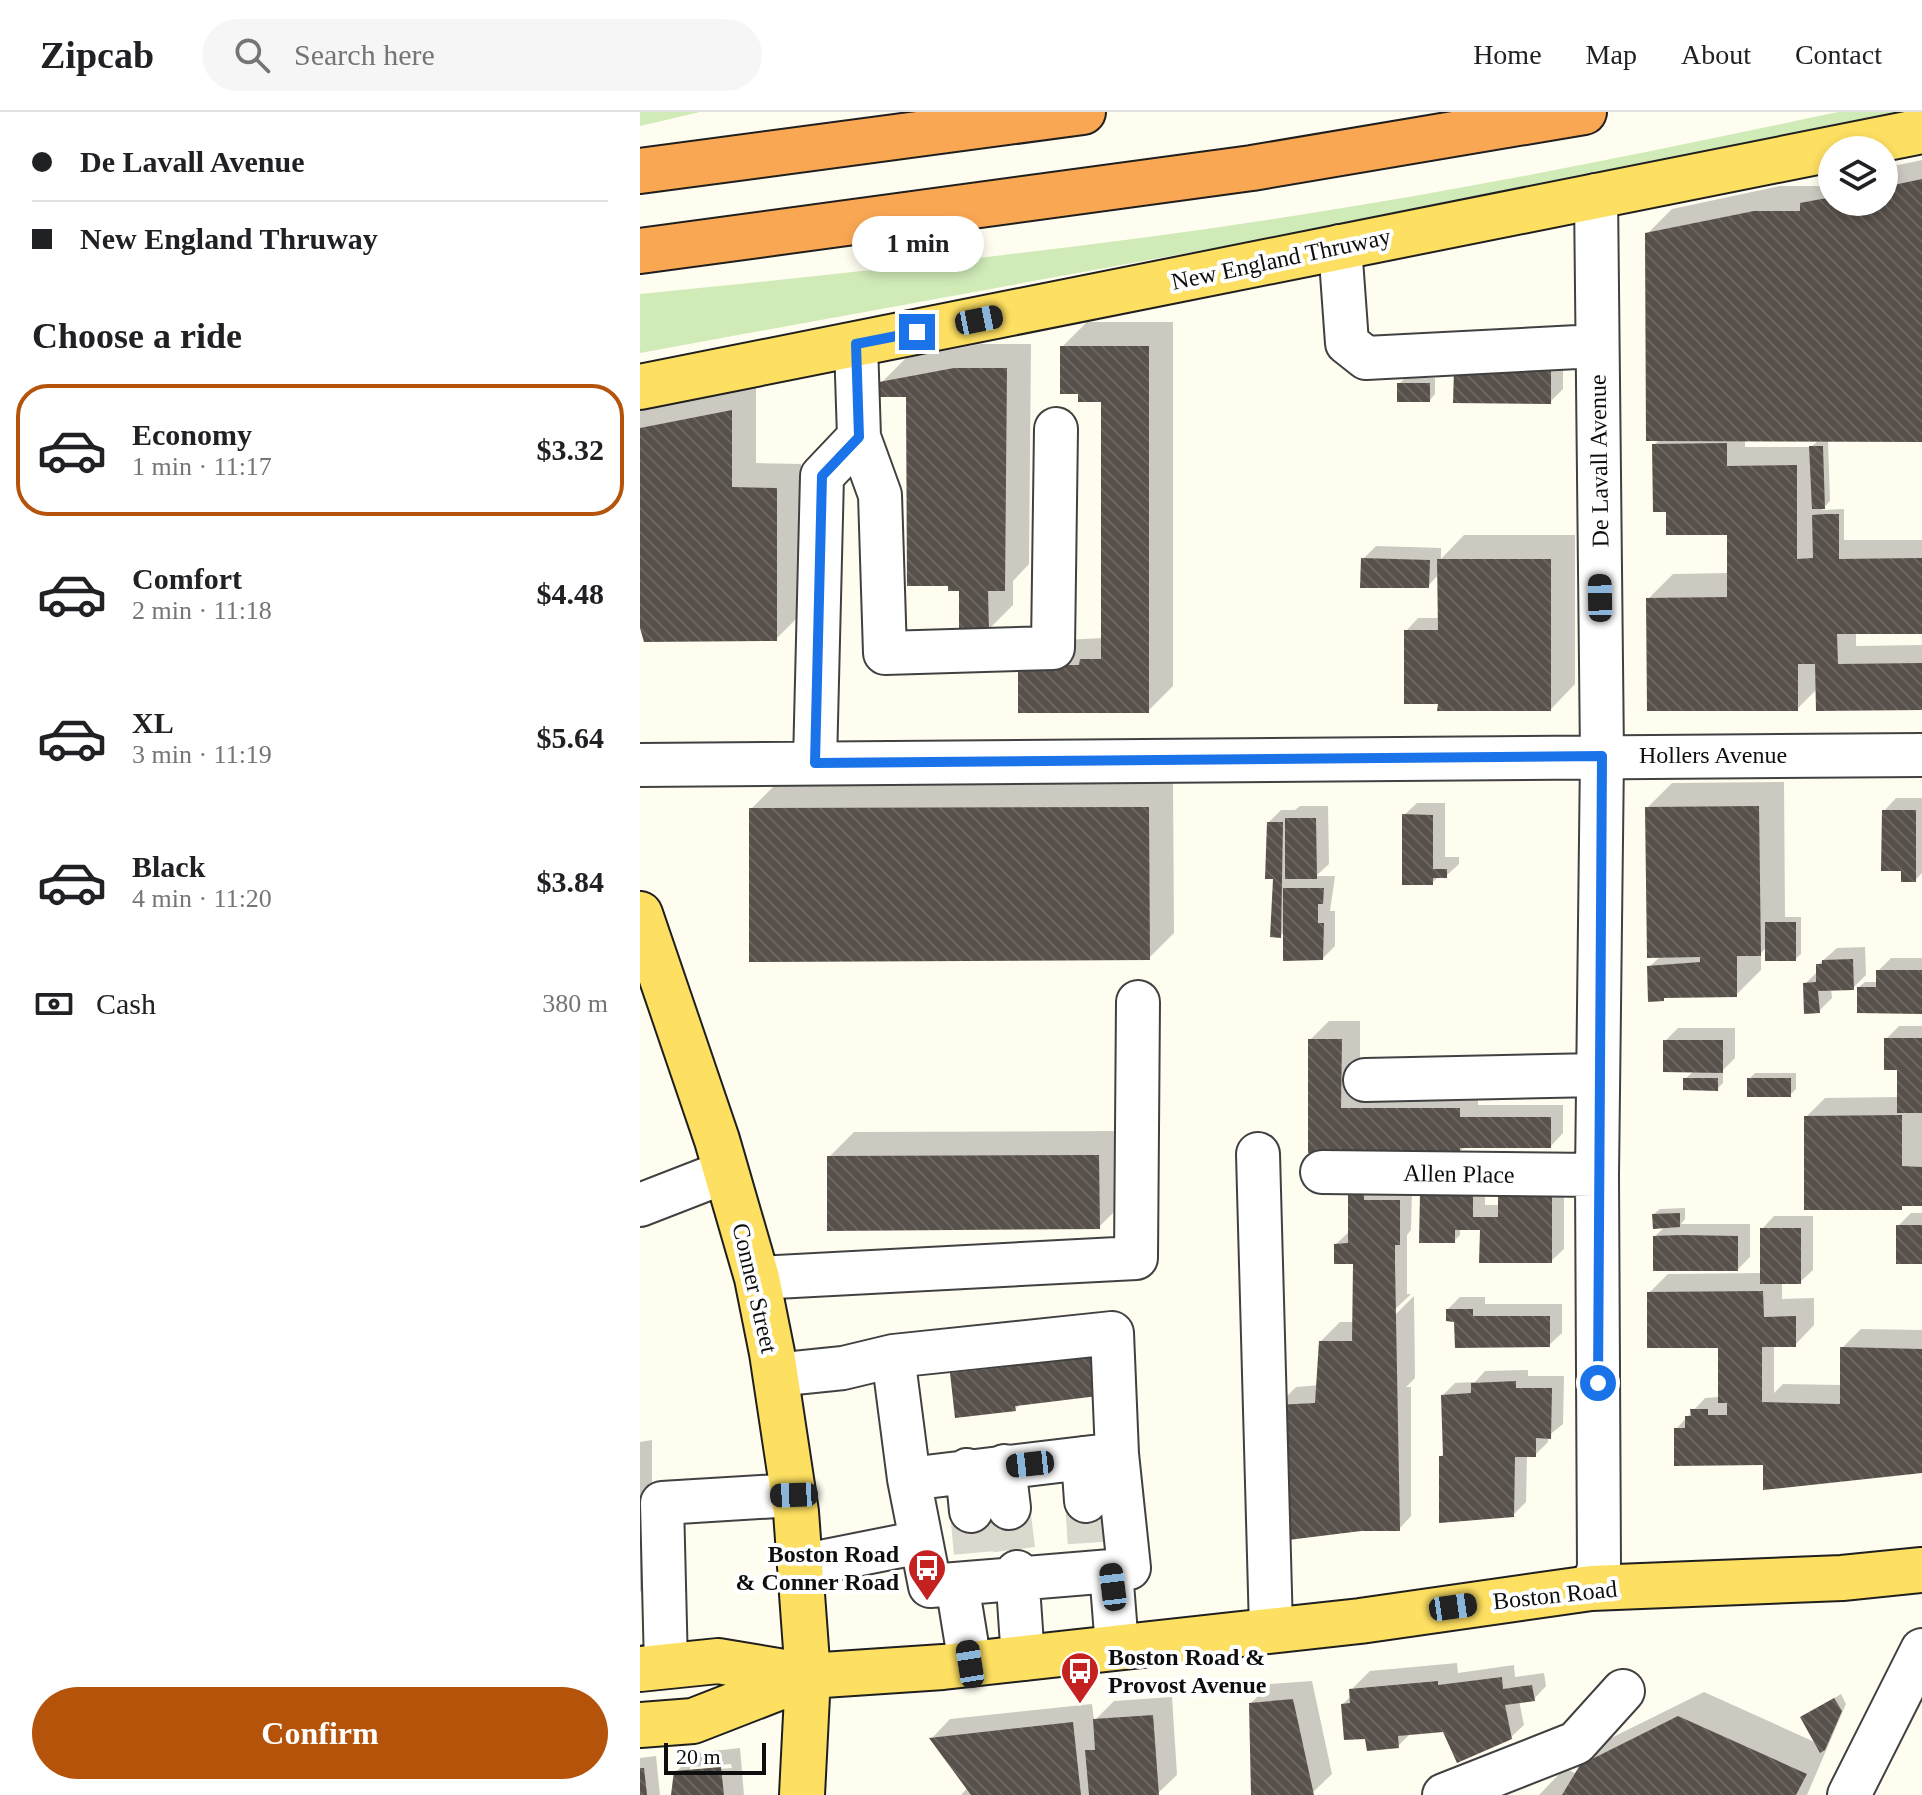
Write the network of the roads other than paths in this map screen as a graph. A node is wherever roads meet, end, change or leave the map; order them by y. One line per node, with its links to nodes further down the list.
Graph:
1 (972, 112): 5 (highway)
2 (1083, 112): 5 (highway)
3 (1584, 112): 9 (highway)
4 (1922, 131): 7 (main road, New England Thruway)
5 (890, 136): 6 (highway)
6 (640, 171)
7 (1596, 195): 8 (main road, New England Thruway); 11 (street, De Lavall Avenue)
8 (1340, 246): 10 (main road, New England Thruway); 11 (street)
9 (640, 251)
10 (856, 344): 12 (main road, New England Thruway); 14 (street)
11 (1597, 346): 16 (street, De Lavall Avenue)
12 (640, 387)
13 (1056, 429): 14 (street)
14 (859, 437): 17 (street)
15 (1922, 755): 16 (street, Hollers Avenue)
16 (1602, 756): 17 (street, Hollers Avenue); 21 (street, De Lavall Avenue)
17 (815, 763): 18 (street, Hollers Avenue)
18 (640, 765)
19 (643, 936): 24 (main road, Conner Street)
20 (1138, 1002): 28 (street)
21 (1598, 1075): 22 (street); 26 (street, De Lavall Avenue)
22 (1365, 1080)
23 (1258, 1154): 41 (street)
24 (725, 1172): 27 (street); 28 (main road, Conner Street)
25 (1322, 1172): 26 (street, Allen Place)
26 (1597, 1175): 40 (street, De Lavall Avenue)
27 (640, 1205)
28 (757, 1278): 30 (main road, Conner Street)
29 (898, 1355): 30 (street); 31 (street); 32 (street)
30 (775, 1375): 33 (main road, Conner Street)
31 (1100, 1456): 32 (street); 34 (street); 37 (street)
32 (909, 1479): 35 (street)
33 (794, 1495): 36 (main road, Conner Street); 46 (street)
34 (1086, 1501)
35 (921, 1542): 36 (street); 39 (street)
36 (800, 1566): 47 (main road, Conner Street)
37 (1098, 1569): 39 (street); 42 (street)
38 (1922, 1570): 40 (main road, Boston Road)
39 (989, 1579): 44 (street); 45 (street)
40 (1591, 1588): 41 (main road, Boston Road)
41 (1271, 1629): 42 (main road, Boston Road)
42 (1117, 1647): 44 (main road, Boston Road)
43 (1922, 1650): 52 (street)
44 (1023, 1659): 45 (main road, Boston Road)
45 (970, 1664): 47 (main road, Boston Road)
46 (653, 1667): 47 (main road, Boston Road)
47 (808, 1676): 49 (main road, Boston Road); 50 (main road, Conner Street)
48 (1623, 1691): 51 (street)
49 (640, 1725)
50 (802, 1795)
51 (1444, 1795)
52 (1849, 1795)

